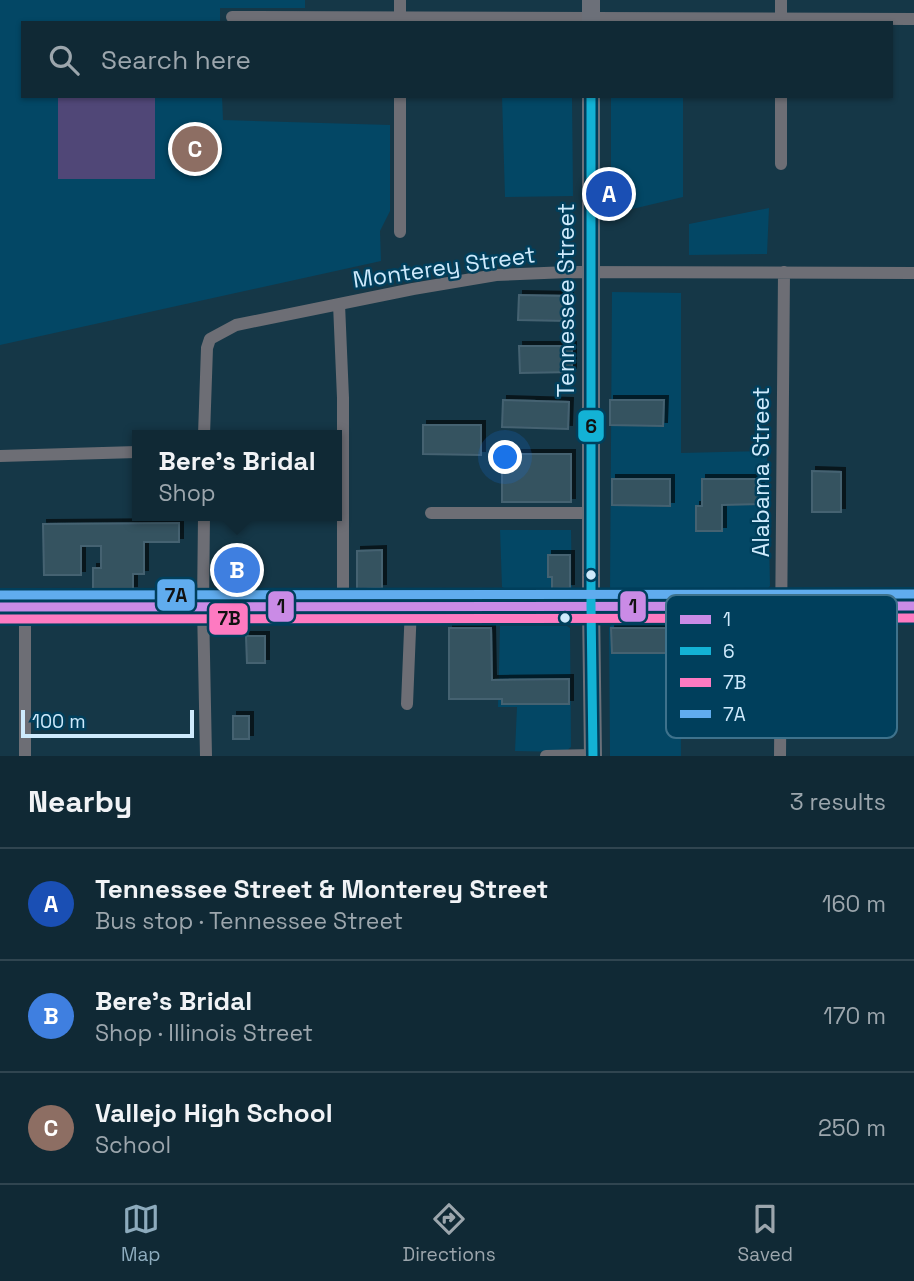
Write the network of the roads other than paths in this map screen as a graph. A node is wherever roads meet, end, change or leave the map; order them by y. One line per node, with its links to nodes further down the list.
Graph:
1 (400, 0): 6 (street)
2 (781, 0): 7 (street)
3 (591, 14): 6 (street); 7 (street)
4 (232, 17): 6 (street)
5 (914, 19): 7 (street)
6 (400, 20)
7 (781, 21)
8 (400, 98): 12 (street)
9 (591, 98): 13 (main road, Tennessee Street)
10 (781, 98): 11 (street)
11 (781, 164)
12 (400, 232)
13 (591, 272): 14 (street, Monterey Street); 16 (street, Monterey Street); 21 (main road, Tennessee Street)
14 (784, 272): 15 (street, Monterey Street); 23 (street, Alabama Street)
15 (914, 273)
16 (339, 304): 17 (street, Monterey Street); 25 (street)
17 (204, 430)
18 (132, 452): 19 (street)
19 (0, 456)
20 (431, 513): 21 (street)
21 (591, 513): 27 (main road, Tennessee Street)
22 (204, 521): 24 (street)
23 (781, 595)
24 (203, 606): 25 (main road); 30 (main road); 34 (street)
25 (343, 606): 26 (main road)
26 (411, 606): 27 (main road); 31 (street)
27 (591, 606): 28 (main road); 36 (main road, Tennessee Street)
28 (666, 606)
29 (0, 607): 30 (main road)
30 (25, 607): 33 (street)
31 (407, 704)
32 (780, 738): 37 (street, Alabama Street)
33 (25, 756)
34 (206, 756)
35 (546, 756): 36 (street)
36 (593, 756)
37 (780, 756)

